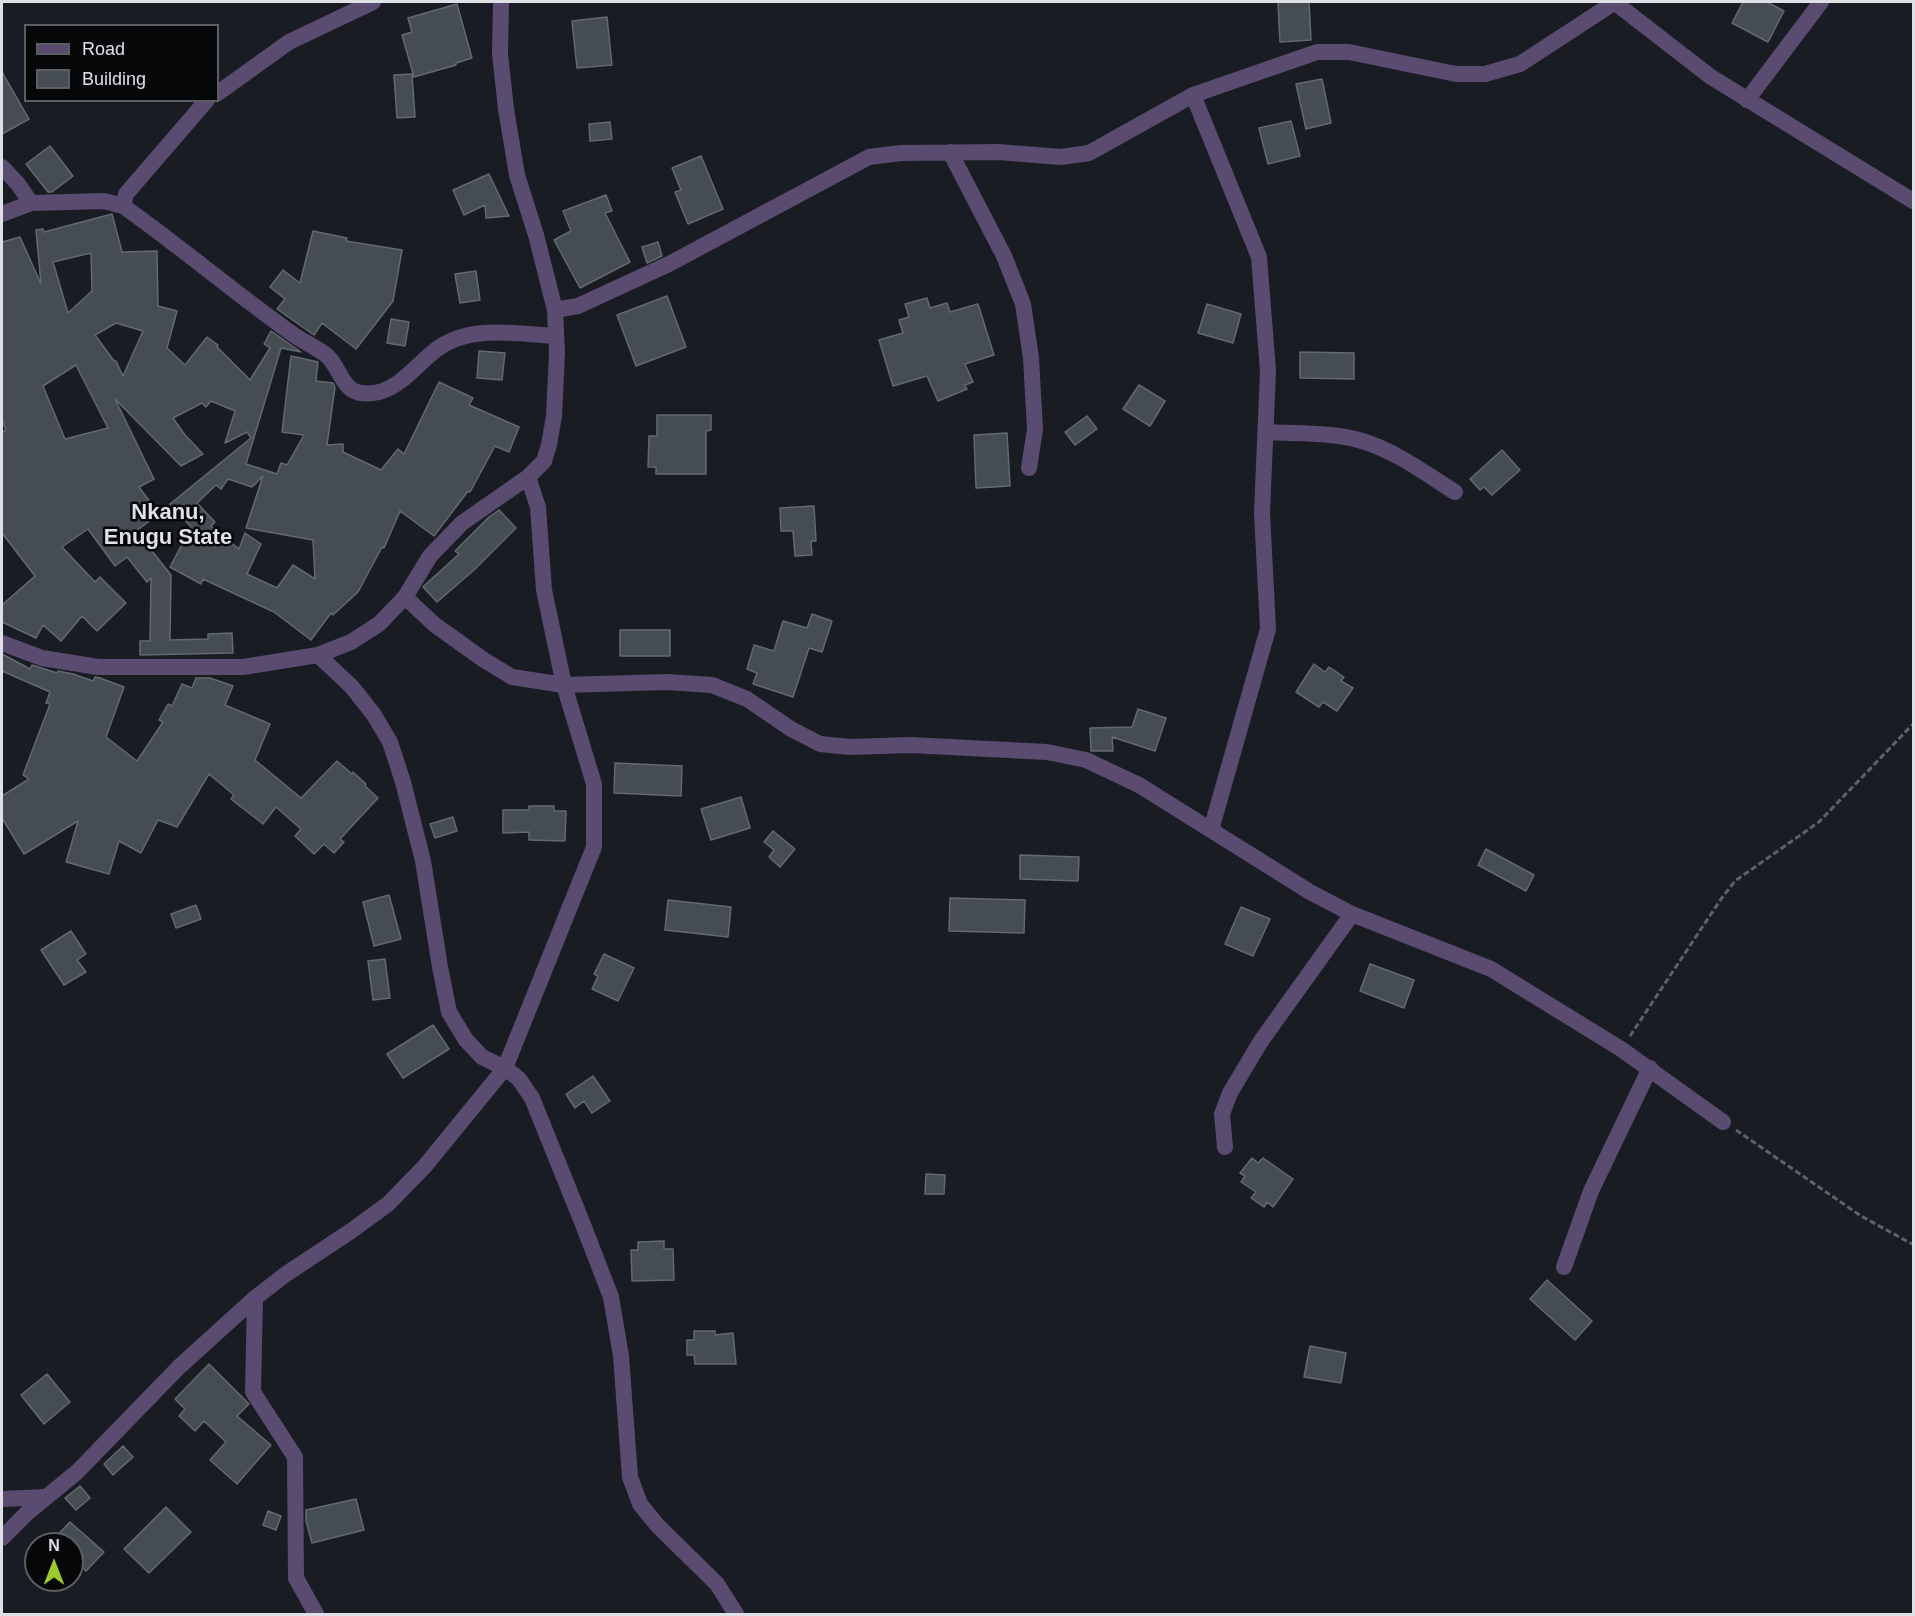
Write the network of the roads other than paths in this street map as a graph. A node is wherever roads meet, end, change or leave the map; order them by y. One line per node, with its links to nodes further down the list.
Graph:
1 (373, 2): 5 (street)
2 (501, 2): 15 (street)
3 (1614, 2): 6 (street); 7 (street)
4 (1821, 2): 7 (street)
5 (219, 92)
6 (1192, 95): 9 (street); 17 (street)
7 (1748, 100): 11 (street)
8 (205, 102): 13 (street)
9 (950, 152): 15 (street); 18 (street)
10 (2, 167): 12 (street)
11 (1913, 201)
12 (31, 203): 13 (street); 14 (street)
13 (123, 206): 16 (street)
14 (2, 214)
15 (555, 310): 16 (street)
16 (556, 336): 19 (street)
17 (1266, 432): 20 (street); 25 (street)
18 (1029, 468)
19 (528, 477): 21 (street); 24 (street)
20 (1455, 492)
21 (405, 597): 23 (street); 24 (street)
22 (2, 643): 23 (street)
23 (318, 656): 27 (street)
24 (564, 686): 25 (street); 27 (street)
25 (1211, 830): 26 (street)
26 (1352, 914): 28 (street); 30 (street)
27 (505, 1068): 32 (street); 37 (street)
28 (1650, 1068): 29 (street); 31 (street)
29 (1723, 1122)
30 (1225, 1147)
31 (1564, 1267)
32 (255, 1298): 33 (street); 36 (street)
33 (45, 1497): 34 (street); 35 (street)
34 (2, 1500)
35 (2, 1538)
36 (316, 1614)
37 (736, 1614)

